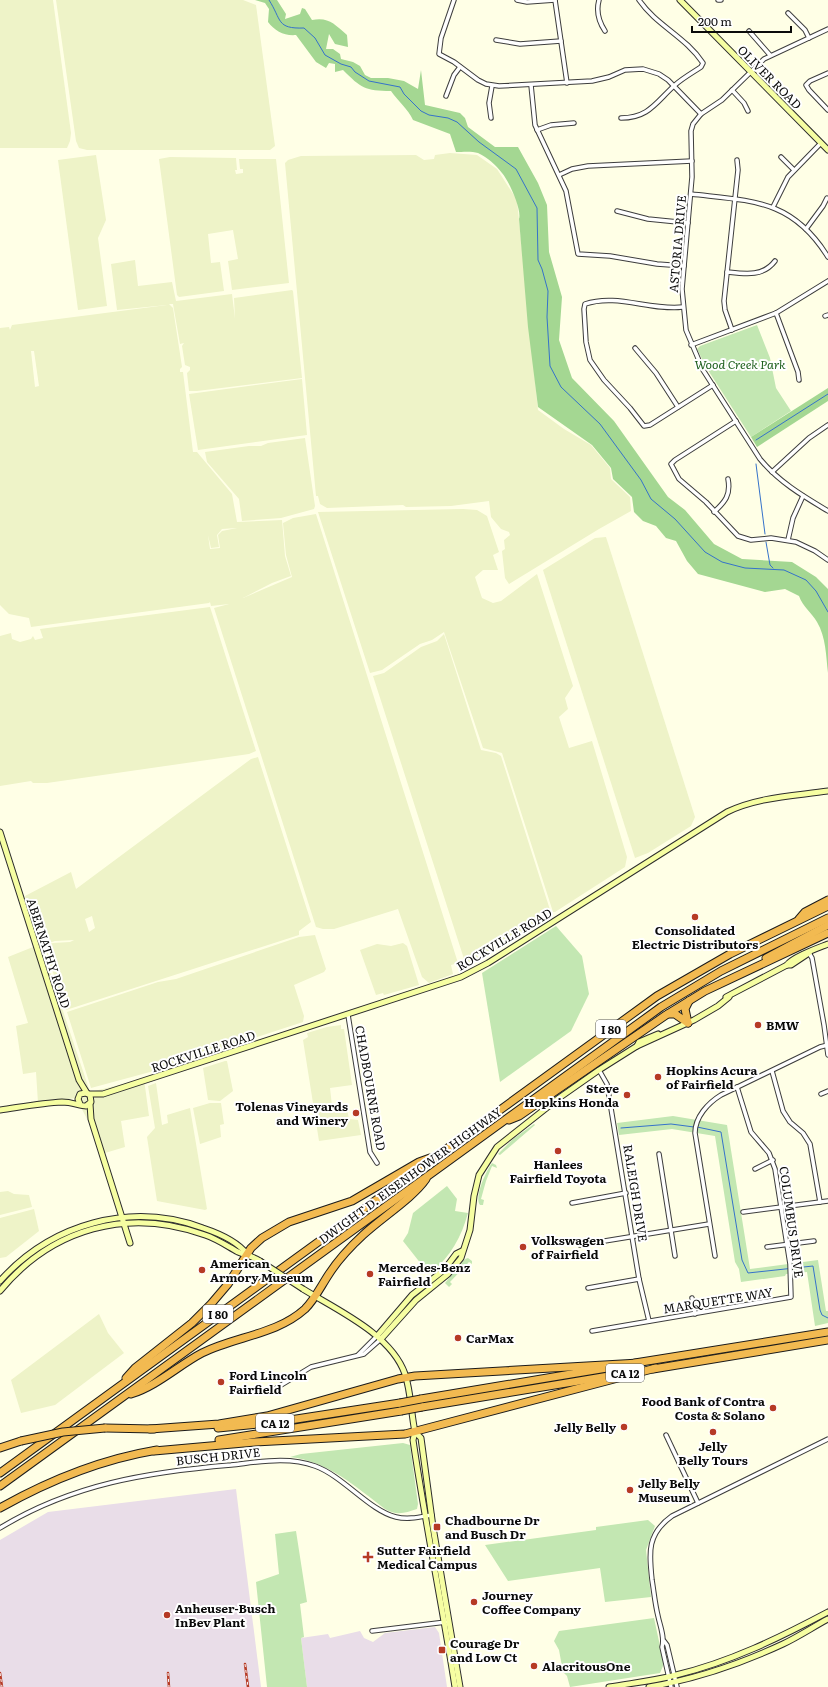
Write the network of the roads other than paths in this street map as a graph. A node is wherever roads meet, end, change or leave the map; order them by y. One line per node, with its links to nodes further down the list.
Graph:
1 (454, 0): 15 (street)
2 (517, 0): 3 (street)
3 (555, 0): 13 (street)
4 (599, 0): 9 (street)
5 (639, 0): 21 (street)
6 (680, 0): 16 (main road, OLIVER ROAD)
7 (788, 13): 11 (street)
8 (828, 29): 11 (street, ASTORIA DRIVE)
9 (605, 31)
10 (749, 31): 14 (street)
11 (809, 38): 14 (street, ASTORIA DRIVE)
12 (496, 40): 13 (street)
13 (562, 41): 18 (street)
14 (770, 55): 16 (street, ASTORIA DRIVE)
15 (460, 66): 20 (street); 23 (street)
16 (751, 72): 22 (street, ASTORIA DRIVE); 31 (main road, OLIVER ROAD)
17 (828, 73): 24 (street)
18 (567, 83): 19 (street); 21 (street)
19 (531, 85): 20 (street); 30 (street)
20 (492, 86): 27 (street)
21 (674, 86): 26 (street); 28 (street)
22 (732, 90): 25 (street); 26 (street, ASTORIA DRIVE)
23 (446, 96)
24 (828, 110)
25 (748, 111)
26 (701, 114): 35 (street, ASTORIA DRIVE)
27 (491, 118)
28 (621, 118)
29 (574, 123): 30 (street)
30 (537, 130): 37 (street)
31 (820, 143): 32 (main road, OLIVER ROAD); 36 (street)
32 (828, 150)
33 (781, 157): 36 (street)
34 (737, 160): 40 (street)
35 (692, 161): 37 (street); 38 (street, ASTORIA DRIVE)
36 (794, 170): 41 (street)
37 (559, 176): 47 (street)
38 (691, 194): 40 (street); 43 (street, ASTORIA DRIVE)
39 (827, 198): 44 (street)
40 (735, 199): 41 (street); 48 (street)
41 (773, 207): 44 (street)
42 (617, 211): 43 (street)
43 (688, 223): 47 (street, ASTORIA DRIVE)
44 (806, 228): 45 (street)
45 (828, 257)
46 (775, 261): 48 (street)
47 (684, 266): 50 (street, ASTORIA DRIVE)
48 (727, 272): 52 (street)
49 (828, 281): 51 (street)
50 (683, 307): 53 (street, ASTORIA DRIVE); 57 (street)
51 (776, 313): 52 (street); 55 (street)
52 (732, 330): 53 (street)
53 (691, 345): 56 (street, ASTORIA DRIVE)
54 (635, 348): 57 (street)
55 (799, 380)
56 (713, 385): 57 (street); 58 (street, ASTORIA DRIVE)
57 (678, 407)
58 (736, 421): 60 (street, ASTORIA DRIVE); 64 (street)
59 (828, 425): 60 (street)
60 (772, 472): 62 (street, ASTORIA DRIVE)
61 (728, 479): 64 (street)
62 (804, 496): 63 (street, ASTORIA DRIVE); 65 (street)
63 (828, 510)
64 (714, 512): 65 (street)
65 (788, 540): 66 (street)
66 (828, 560)
67 (828, 791): 79 (main road, ROCKVILLE ROAD)
68 (0, 832): 86 (main road, ABERNATHY ROAD)
69 (828, 900): 72 (highway)
70 (828, 906): 72 (highway, DWIGHT D. EISENHOWER HIGHWAY / I 80)
71 (828, 918): 98 (highway, DWIGHT D. EISENHOWER HIGHWAY / I 80)
72 (797, 922): 100 (highway, DWIGHT D. EISENHOWER HIGHWAY / I 80)
73 (828, 925): 77 (highway)
74 (828, 933): 77 (highway)
75 (828, 944): 76 (main road)
76 (809, 953): 81 (main road); 82 (street)
77 (731, 978): 78 (highway)
78 (689, 1000): 80 (highway); 81 (highway)
79 (348, 1015): 90 (main road, ROCKVILLE ROAD); 102 (street, CHADBOURNE ROAD)
80 (666, 1015): 81 (highway); 98 (highway)
81 (688, 1023): 84 (main road)
82 (827, 1045): 83 (street); 85 (street)
83 (828, 1055)
84 (599, 1070): 105 (street, RALEIGH DRIVE); 136 (main road)
85 (772, 1071): 87 (street); 107 (street)
86 (79, 1080): 89 (main road, ABERNATHY ROAD); 92 (main road, ABERNATHY ROAD)
87 (737, 1087): 101 (street, COLUMBUS DRIVE); 113 (street)
88 (828, 1091): 91 (street)
89 (88, 1094): 90 (main road, ROCKVILLE ROAD); 92 (main road, ROCKVILLE ROAD); 94 (main road, ABERNATHY ROAD)
90 (103, 1094): 94 (main road, ROCKVILLE ROAD)
91 (821, 1094)
92 (79, 1096): 93 (main road); 95 (main road, ABERNATHY ROAD)
93 (63, 1102): 95 (main road); 96 (main road)
94 (90, 1103): 95 (main road, ROCKVILLE ROAD); 97 (main road)
95 (82, 1105): 97 (main road)
96 (0, 1110)
97 (91, 1119): 111 (main road)
98 (503, 1122): 104 (highway, DWIGHT D. EISENHOWER HIGHWAY / I 80)
99 (659, 1154): 114 (street)
100 (437, 1156): 122 (highway); 141 (highway, DWIGHT D. EISENHOWER HIGHWAY / I 80)
101 (773, 1160): 103 (street); 109 (street, COLUMBUS DRIVE)
102 (377, 1163)
103 (755, 1169)
104 (426, 1177): 129 (highway); 143 (highway, DWIGHT D. EISENHOWER HIGHWAY / I 80)
105 (626, 1193): 108 (street); 115 (street, RALEIGH DRIVE)
106 (828, 1201): 107 (street)
107 (820, 1202): 109 (street)
108 (572, 1203)
109 (782, 1207): 110 (street); 120 (street, COLUMBUS DRIVE)
110 (743, 1212)
111 (122, 1217): 112 (main road); 118 (main road); 126 (main road)
112 (124, 1223): 117 (main road); 118 (main road); 128 (main road)
113 (709, 1224): 114 (street); 124 (street)
114 (671, 1230): 115 (street); 123 (street)
115 (633, 1236): 119 (street); 125 (street, RALEIGH DRIVE)
116 (814, 1241): 120 (street)
117 (130, 1243)
118 (228, 1243): 122 (main road)
119 (580, 1245)
120 (788, 1245): 121 (street); 130 (street, COLUMBUS DRIVE)
121 (767, 1247)
122 (247, 1254): 129 (main road, bridge); 141 (highway)
123 (675, 1256)
124 (715, 1256)
125 (639, 1278): 127 (street); 133 (street, RALEIGH DRIVE)
126 (0, 1281)
127 (588, 1288)
128 (0, 1291)
129 (315, 1296): 136 (main road); 143 (highway)
130 (791, 1297): 132 (street, MARQUETTE WAY)
131 (692, 1298): 132 (street)
132 (695, 1314): 133 (street, MARQUETTE WAY)
133 (649, 1321): 134 (street, MARQUETTE WAY)
134 (592, 1330)
135 (828, 1332): 138 (highway, CA 12)
136 (379, 1337): 140 (main road); 142 (street)
137 (828, 1340): 139 (highway, CA 12)
138 (639, 1363): 140 (highway); 144 (highway, CA 12, bridge)
139 (656, 1368): 145 (highway); 149 (highway, CA 12, bridge)
140 (406, 1378): 144 (highway); 145 (main road)
141 (118, 1387): 150 (highway, DWIGHT D. EISENHOWER HIGHWAY / I 80)
142 (273, 1390)
143 (123, 1396): 151 (highway, DWIGHT D. EISENHOWER HIGHWAY / I 80)
144 (150, 1429): 148 (highway, CA 12, bridge)
145 (415, 1432): 149 (highway); 154 (main road); 155 (main road)
146 (666, 1435): 152 (street)
147 (828, 1440): 152 (street)
148 (0, 1448)
149 (154, 1451): 153 (highway, CA 12)
150 (0, 1473)
151 (0, 1486)
152 (698, 1503): 161 (street)
153 (0, 1508)
154 (432, 1515): 155 (street, BUSCH DRIVE); 159 (main road)
155 (426, 1516): 156 (street, BUSCH DRIVE); 159 (main road)
156 (0, 1528)
157 (828, 1612): 161 (main road)
158 (828, 1619): 162 (main road)
159 (446, 1622): 160 (street); 163 (main road); 164 (main road)
160 (372, 1631)
161 (672, 1676): 162 (street); 165 (main road)
162 (674, 1685): 166 (main road)
163 (455, 1687)
164 (460, 1687)
165 (610, 1687)
166 (650, 1687)

